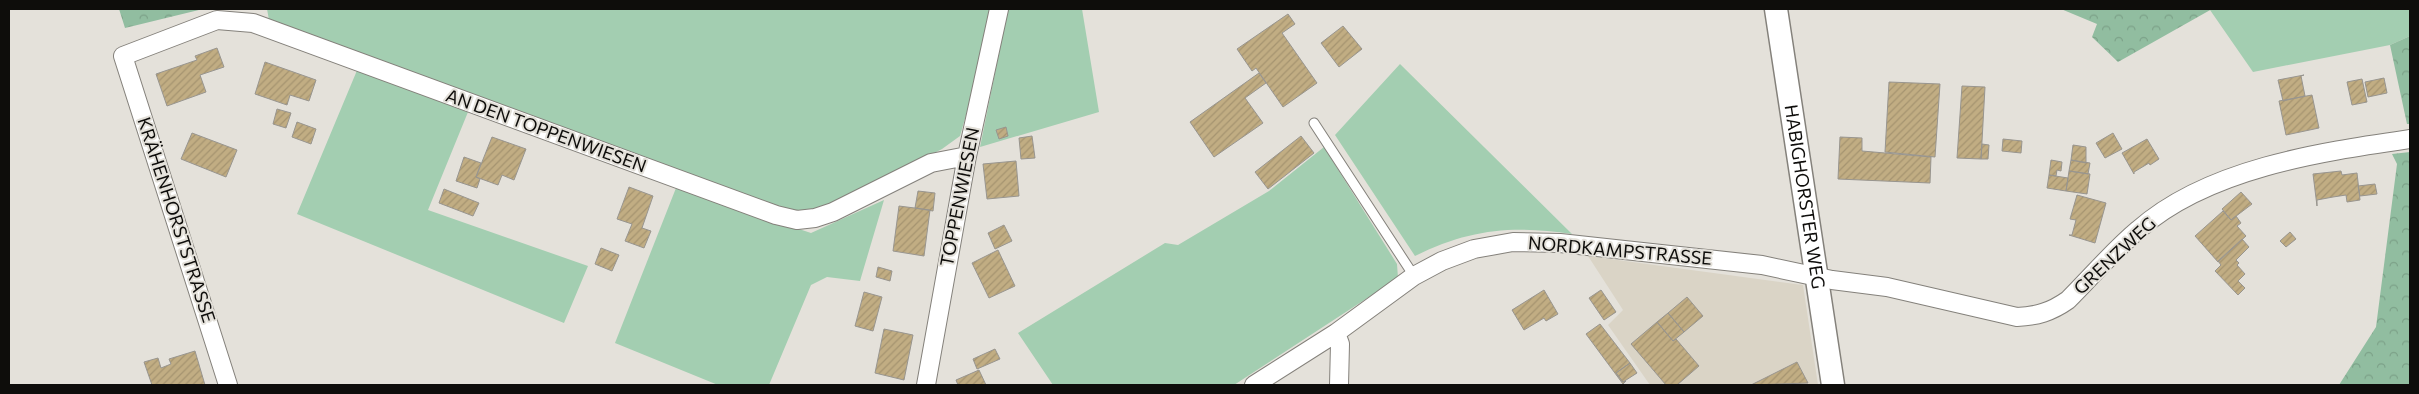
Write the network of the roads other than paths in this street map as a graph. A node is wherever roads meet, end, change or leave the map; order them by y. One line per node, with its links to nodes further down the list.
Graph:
1 (999, 9): 6 (street, TOPPENWIESEN)
2 (1776, 9): 8 (street, HABIGHORSTER WEG)
3 (123, 56): 6 (street, AN DEN TOPPENWIESEN); 10 (street, KRÄHENHORSTSTRASSE)
4 (1314, 123): 7 (lane)
5 (2410, 139): 8 (street, GRENZWEG)
6 (967, 156): 11 (street, TOPPENWIESEN)
7 (1414, 276): 8 (street, NORDKAMPSTRASSE); 9 (street, NORDKAMPSTRASSE)
8 (1815, 276): 14 (street, HABIGHORSTER WEG)
9 (1336, 333): 12 (street, NORDKAMPSTRASSE); 13 (street)
10 (228, 385)
11 (926, 385)
12 (1254, 385)
13 (1340, 385)
14 (1833, 385)

